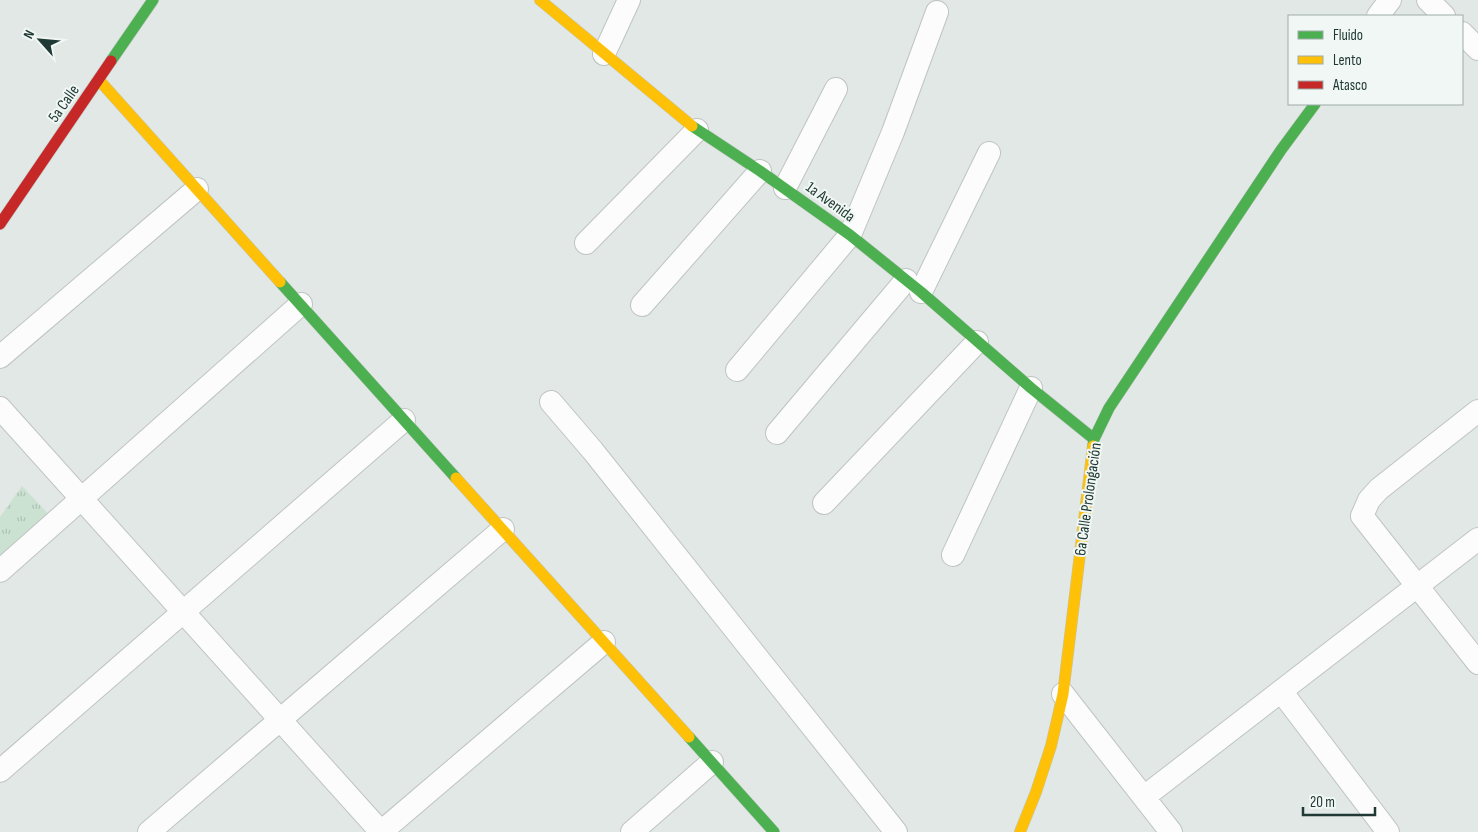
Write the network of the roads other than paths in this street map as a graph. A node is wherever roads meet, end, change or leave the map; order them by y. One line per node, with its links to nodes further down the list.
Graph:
1 (152, 0): 12 (street, 5a Calle)
2 (540, 0): 11 (street, 1a Avenida)
3 (629, 0): 11 (street)
4 (1390, 0): 7 (street)
5 (1428, 0): 8 (street)
6 (937, 12): 21 (street)
7 (1379, 15)
8 (1443, 15)
9 (1463, 35): 10 (street)
10 (1478, 49)
11 (604, 54): 15 (street, 1a Avenida)
12 (100, 80): 19 (street); 20 (street, 5a Calle)
13 (836, 90): 18 (street)
14 (1314, 105): 35 (street, 6a Calle Prolongación)
15 (697, 130): 17 (street, 1a Avenida); 22 (street)
16 (989, 153): 23 (street)
17 (760, 171): 18 (street, 1a Avenida); 25 (street)
18 (784, 188): 21 (street, 1a Avenida)
19 (197, 189): 24 (street); 27 (street)
20 (0, 224)
21 (850, 235): 23 (street, 1a Avenida); 28 (street)
22 (586, 242)
23 (914, 286): 26 (street, 1a Avenida); 34 (street)
24 (301, 304): 33 (street); 36 (street)
25 (642, 305)
26 (977, 342): 29 (street, 1a Avenida); 37 (street)
27 (0, 356)
28 (737, 370)
29 (1030, 388): 35 (street, 1a Avenida); 40 (street)
30 (551, 402): 56 (street)
31 (0, 408): 36 (street)
32 (1478, 412): 42 (street)
33 (404, 420): 38 (street); 43 (street)
34 (777, 432)
35 (1094, 439): 47 (street, 6a Calle Prolongación)
36 (82, 499): 41 (street); 43 (street)
37 (824, 502)
38 (503, 529): 44 (street); 48 (street)
39 (1478, 539): 42 (street)
40 (953, 555)
41 (0, 571)
42 (1417, 586): 45 (street); 46 (street)
43 (184, 612): 48 (street); 50 (street)
44 (604, 642): 49 (street); 53 (street)
45 (1478, 664)
46 (1281, 692): 51 (street); 59 (street)
47 (1063, 694): 51 (street); 57 (street, 6a Calle Prolongación)
48 (280, 720): 52 (street); 53 (street)
49 (712, 762): 54 (street); 55 (street)
50 (0, 771)
51 (1144, 797): 58 (street)
52 (149, 832)
53 (381, 832)
54 (632, 832)
55 (774, 832)
56 (896, 832)
57 (1020, 832)
58 (1171, 832)
59 (1388, 832)

